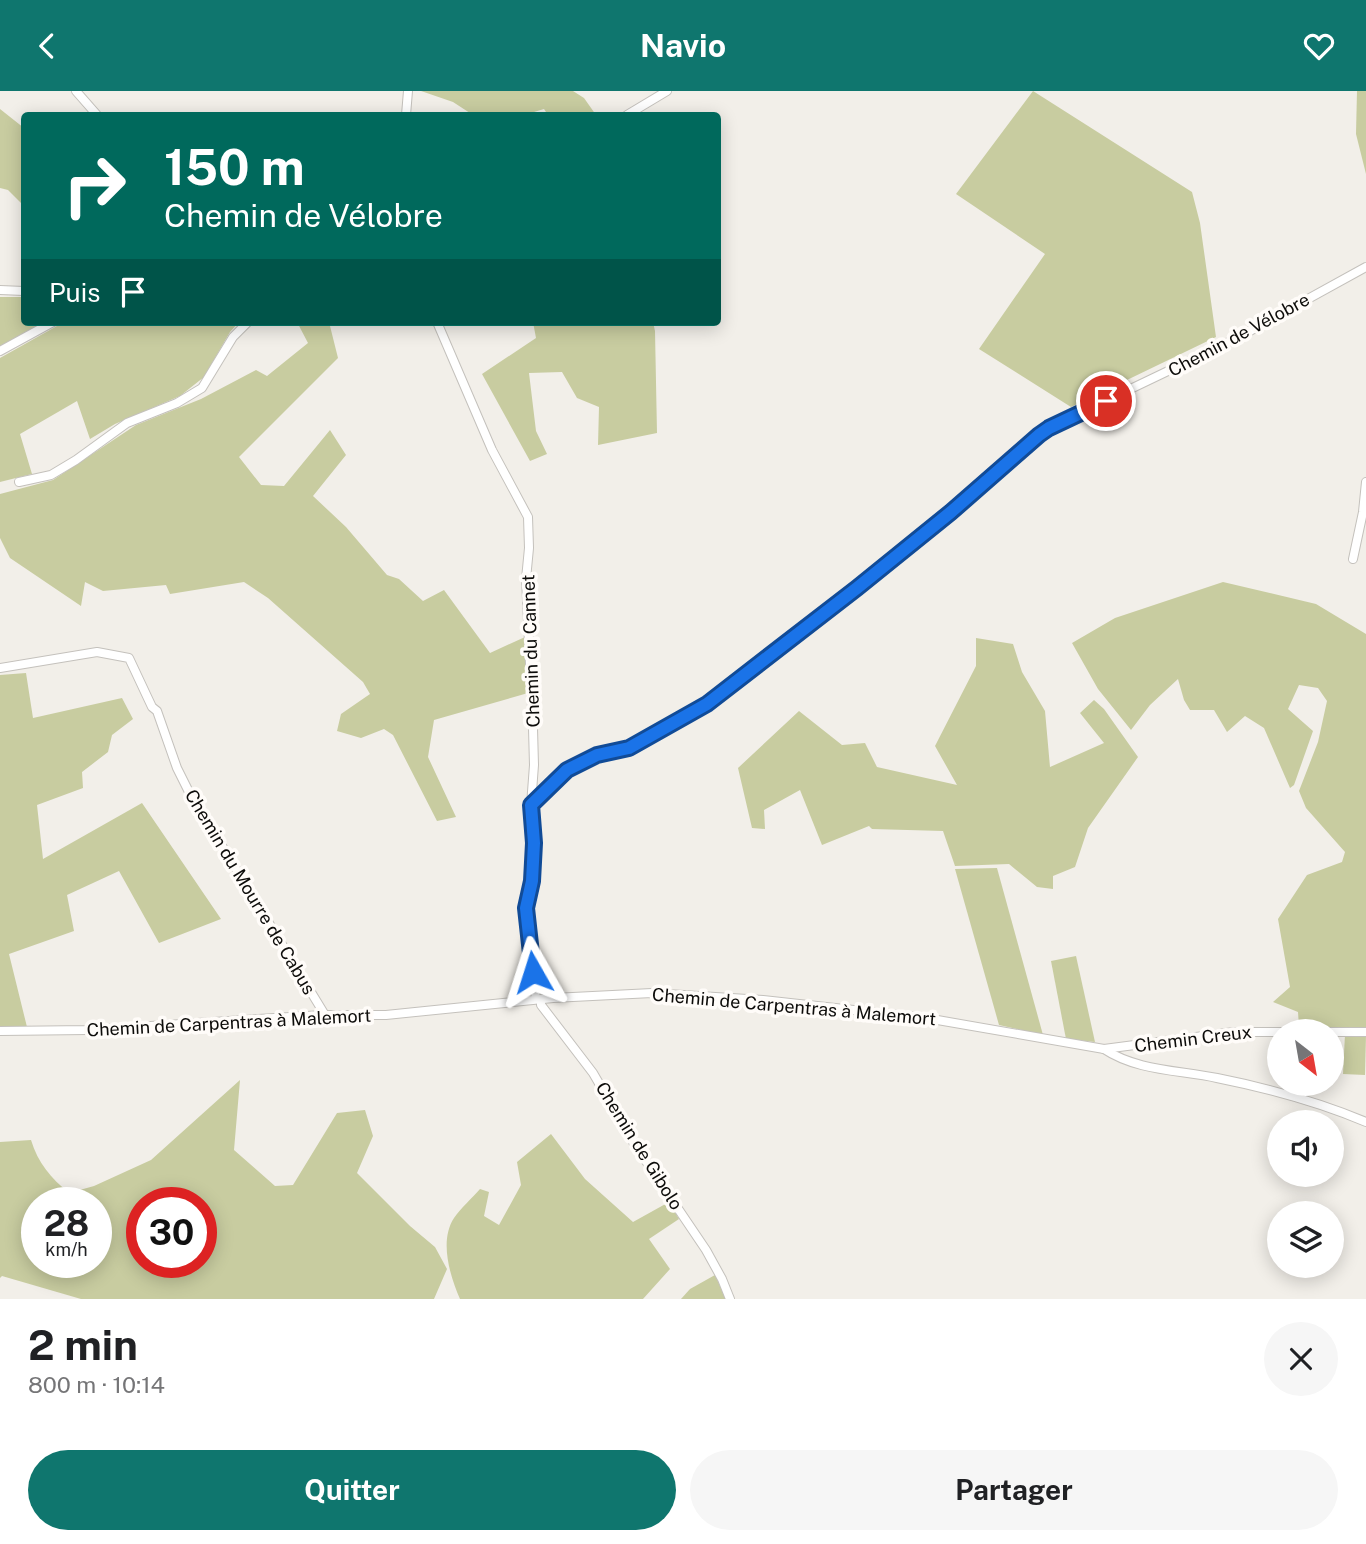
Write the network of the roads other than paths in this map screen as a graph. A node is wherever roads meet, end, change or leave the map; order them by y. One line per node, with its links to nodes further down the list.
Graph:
1 (76, 91): 4 (street)
2 (408, 91): 5 (street)
3 (667, 91): 6 (street)
4 (94, 112)
5 (407, 112)
6 (632, 112)
7 (1366, 267): 18 (street, Chemin de Vélobre)
8 (0, 290): 9 (street)
9 (21, 291)
10 (46, 326): 13 (street)
11 (244, 326): 14 (street)
12 (439, 326): 18 (street, Chemin du Cannet)
13 (0, 351)
14 (19, 482)
15 (1366, 482): 16 (street)
16 (1353, 559)
17 (0, 668): 20 (street, Chemin du Mourre de Cabus)
18 (531, 805): 19 (street, Chemin du Cannet)
19 (538, 999): 20 (street, Chemin de Carpentras à Malemort); 23 (street, Chemin de Carpentras à Malemort); 25 (street, Chemin de Gibolo)
20 (325, 1015): 21 (street, Chemin de Carpentras à Malemort)
21 (0, 1031)
22 (1366, 1032): 23 (street, Chemin Creux)
23 (1104, 1049): 24 (street, Chemin de Carpentras à Malemort)
24 (1366, 1122)
25 (730, 1299)

